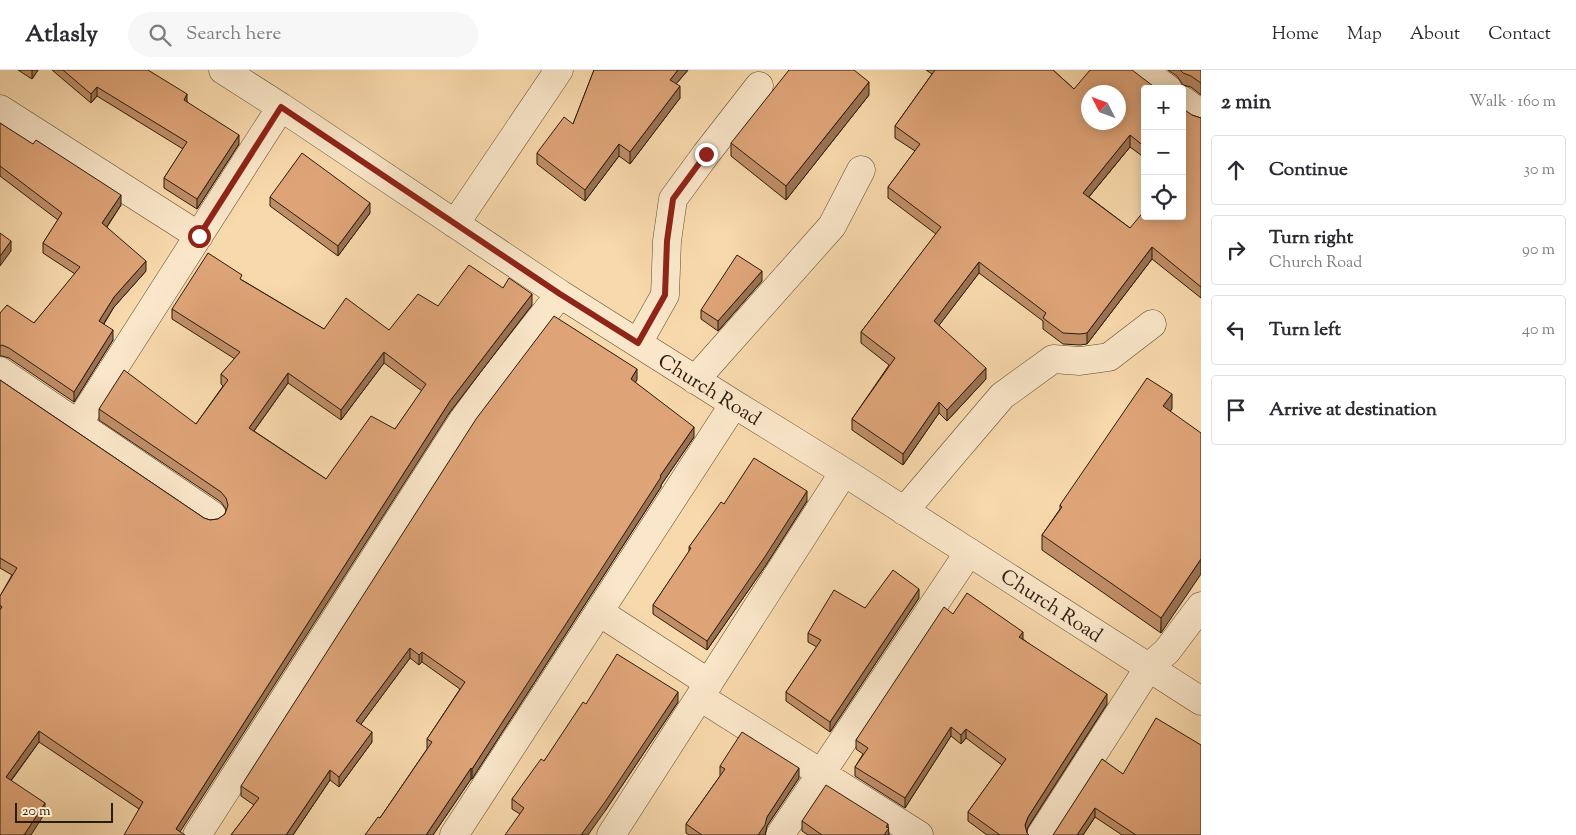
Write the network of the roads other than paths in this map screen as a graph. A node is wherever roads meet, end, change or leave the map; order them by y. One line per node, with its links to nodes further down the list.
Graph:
1 (223, 70): 7 (street, Church Road)
2 (559, 70): 11 (street)
3 (1142, 70): 4 (street)
4 (1163, 85)
5 (759, 86): 15 (street)
6 (1186, 103): 9 (street)
7 (281, 107): 11 (street, Church Road); 12 (street)
8 (0, 108): 12 (street)
9 (1201, 114)
10 (861, 170): 17 (street)
11 (455, 224): 13 (street, Church Road)
12 (199, 236): 19 (street)
13 (560, 294): 15 (street, Church Road); 30 (street)
14 (1152, 324): 21 (street)
15 (638, 343): 17 (street, Church Road)
16 (0, 371): 19 (street)
17 (695, 380): 18 (street, Church Road)
18 (734, 404): 20 (street, Church Road); 25 (street)
19 (78, 424): 22 (street)
20 (844, 472): 21 (street, Church Road); 27 (street)
21 (904, 511): 23 (street, Church Road)
22 (212, 515)
23 (969, 552): 26 (street, Church Road); 29 (street)
24 (1201, 606): 26 (street)
25 (598, 612): 27 (street); 31 (street)
26 (1149, 667): 28 (street, Church Road); 35 (street)
27 (704, 690): 29 (street); 32 (street)
28 (1201, 701)
29 (821, 773): 33 (street); 34 (street)
30 (197, 835)
31 (454, 835)
32 (611, 835)
33 (780, 835)
34 (919, 835)
35 (1041, 835)

